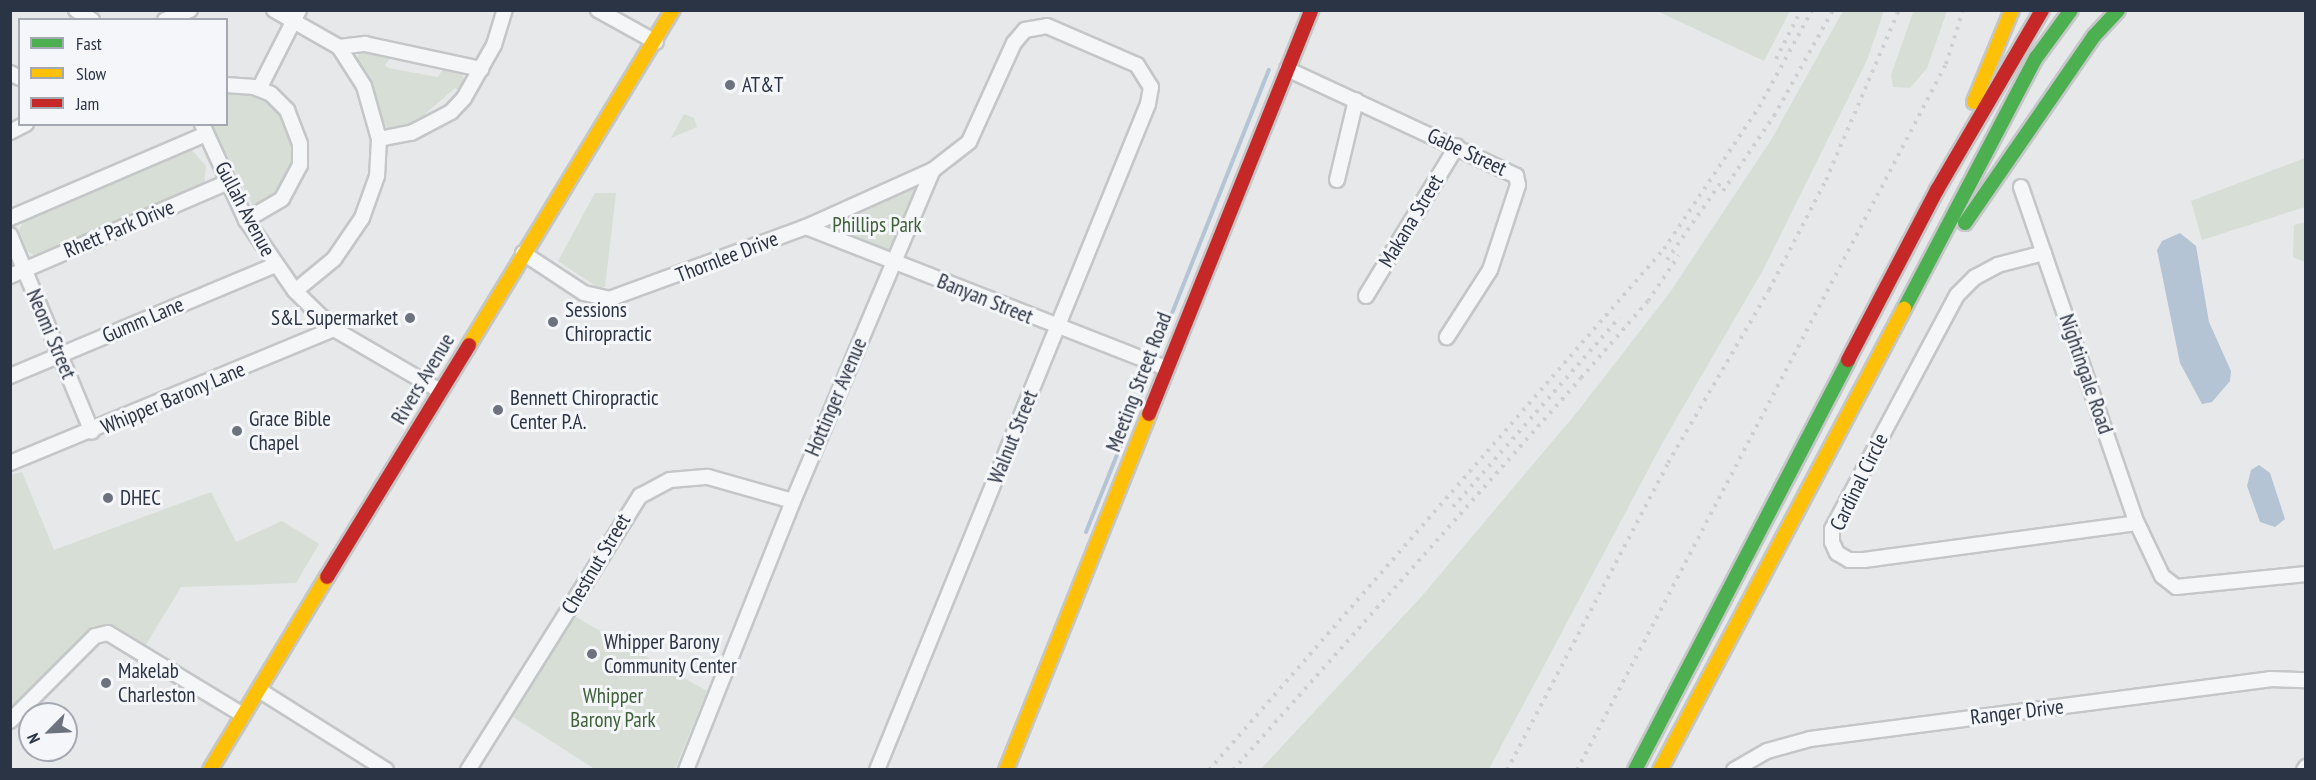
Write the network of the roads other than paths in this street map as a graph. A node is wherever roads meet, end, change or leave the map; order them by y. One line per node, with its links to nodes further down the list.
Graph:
1 (76, 10): 13 (street)
2 (190, 10): 14 (street)
3 (274, 10): 12 (street)
4 (505, 10): 17 (street)
5 (597, 10): 15 (street)
6 (673, 10): 15 (main road, Rivers Avenue)
7 (1311, 10): 18 (main road, Meeting Street Road)
8 (2012, 10): 30 (main road)
9 (2042, 10): 30 (main road)
10 (2071, 10): 49 (main road)
11 (2118, 10): 49 (main road)
12 (297, 14): 16 (street); 20 (street)
13 (89, 18)
14 (170, 18)
15 (656, 42): 35 (main road, Rivers Avenue)
16 (339, 47): 17 (street); 24 (street)
17 (480, 69): 24 (street)
18 (1287, 69): 21 (street, Gabe Street); 47 (main road, Meeting Street Road)
19 (228, 85): 20 (street)
20 (259, 89): 32 (street)
21 (1356, 100): 25 (street, Gabe Street); 27 (street)
22 (1148, 104): 26 (street, Hottinger Avenue); 43 (street, Walnut Street)
23 (204, 129): 28 (street, Gullah Avenue); 31 (street)
24 (379, 139): 41 (street)
25 (1457, 146): 42 (street, Makana Street); 45 (street, Gabe Street)
26 (933, 171): 33 (street, Thornlee Drive); 37 (street, Hottinger Avenue)
27 (1337, 180)
28 (228, 182): 32 (street, Gullah Avenue); 39 (street, Rhett Park Drive)
29 (2021, 187): 36 (street, Nightingale Road)
30 (1937, 190): 66 (main road)
31 (10, 218)
32 (246, 220): 38 (street, Gullah Avenue)
33 (806, 227): 35 (street, Thornlee Drive); 37 (street, Banyan Street)
34 (10, 235): 39 (street, Neomi Street)
35 (523, 253): 50 (main road, Rivers Avenue)
36 (2044, 253): 54 (street, Nightingale Road); 54 (street, Cardinal Circle)
37 (893, 262): 43 (street, Banyan Street); 53 (street, Hottinger Avenue)
38 (275, 265): 41 (street, Gullah Avenue); 46 (street, Gumm Lane)
39 (25, 270): 40 (street, Rhett Park Drive); 46 (street, Neomi Street)
40 (10, 276)
41 (295, 291): 44 (street, Gullah Avenue)
42 (1366, 296)
43 (1057, 328): 47 (street, Banyan Street); 64 (street, Walnut Street)
44 (334, 329): 50 (street, Gullah Avenue); 51 (street, Whipper Barony Lane)
45 (1447, 338)
46 (60, 355): 48 (street, Gumm Lane); 51 (street, Neomi Street)
47 (1166, 368): 65 (main road, Meeting Street Road)
48 (10, 376)
49 (1865, 382): 67 (main road)
50 (440, 391): 57 (main road, Rivers Avenue)
51 (92, 432): 52 (street, Whipper Barony Lane)
52 (10, 463)
53 (793, 501): 62 (street, Chestnut Street); 63 (street, Hottinger Avenue)
54 (2137, 524): 55 (street, Nightingale Road)
55 (2306, 574)
56 (2306, 680): 68 (street, Ranger Drive)
57 (259, 690): 58 (main road, Rivers Avenue); 61 (street)
58 (243, 715): 59 (street); 60 (main road, Rivers Avenue)
59 (10, 721)
60 (210, 770)
61 (386, 770)
62 (468, 770)
63 (686, 770)
64 (877, 770)
65 (1006, 770)
66 (1635, 770)
67 (1660, 770)
68 (1734, 770)

